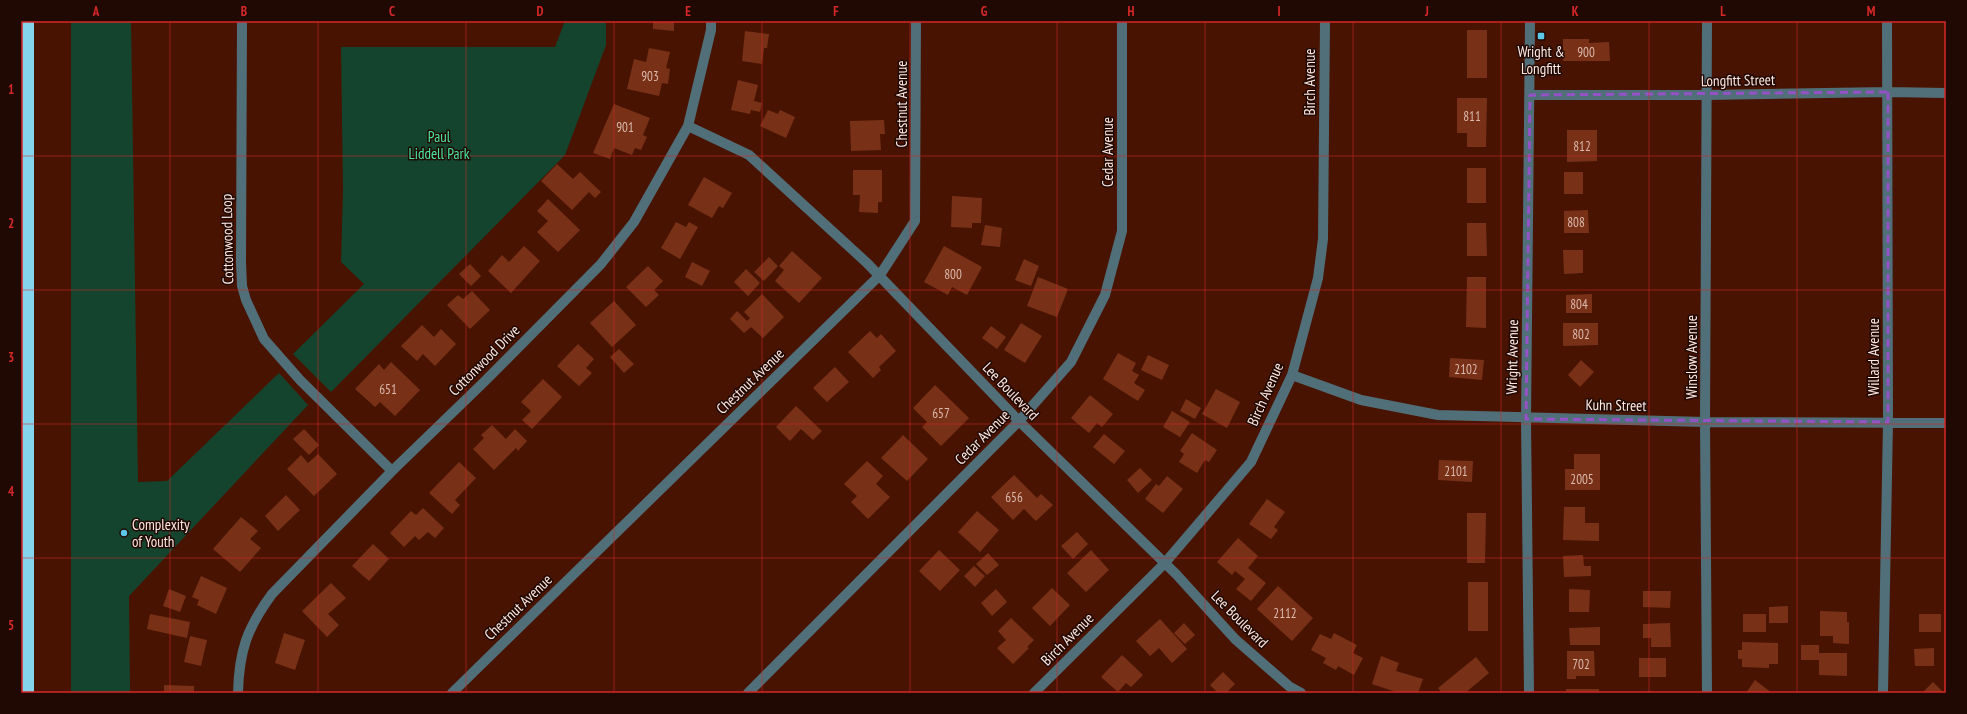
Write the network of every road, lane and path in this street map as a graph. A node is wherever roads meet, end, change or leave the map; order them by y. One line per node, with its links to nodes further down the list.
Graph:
1 (28, 21): 24 (highway)
2 (242, 21): 22 (street, Cottonwood Loop)
3 (712, 21): 14 (street, Cottonwood Drive)
4 (916, 21): 15 (street, Chestnut Avenue)
5 (1122, 21): 18 (street, Cedar Avenue)
6 (1325, 21): 16 (street, Birch Avenue)
7 (1530, 21): 12 (street, Wright Avenue)
8 (1707, 21): 13 (street, Winslow Avenue)
9 (1887, 21): 10 (street, Willard Avenue)
10 (1888, 92): 11 (street, Longfitt Street); 13 (street, Longfitt Street); 20 (street, Willard Avenue)
11 (1946, 93)
12 (1530, 95): 13 (street, Longfitt Street); 17 (street, Wright Avenue)
13 (1707, 95): 19 (street, Winslow Avenue)
14 (688, 126): 15 (street, Lee Boulevard); 22 (street, Cottonwood Drive)
15 (880, 276): 18 (street, Lee Boulevard); 26 (street, Chestnut Avenue)
16 (1292, 375): 17 (street, Kuhn Street); 23 (street, Birch Avenue)
17 (1526, 419): 19 (street, Kuhn Street); 30 (street, Wright Avenue)
18 (1019, 421): 23 (street, Lee Boulevard); 27 (street, Cedar Avenue)
19 (1705, 422): 20 (street, Kuhn Street); 31 (street, Winslow Avenue)
20 (1888, 422): 21 (street, Kuhn Street); 32 (street, Willard Avenue)
21 (1946, 423)
22 (392, 471): 25 (street, Cottonwood Drive)
23 (1164, 564): 28 (street, Birch Avenue); 29 (street, Lee Boulevard)
24 (28, 693)
25 (238, 693)
26 (452, 693)
27 (748, 693)
28 (1034, 693)
29 (1301, 693)
30 (1529, 693)
31 (1707, 693)
32 (1883, 693)

